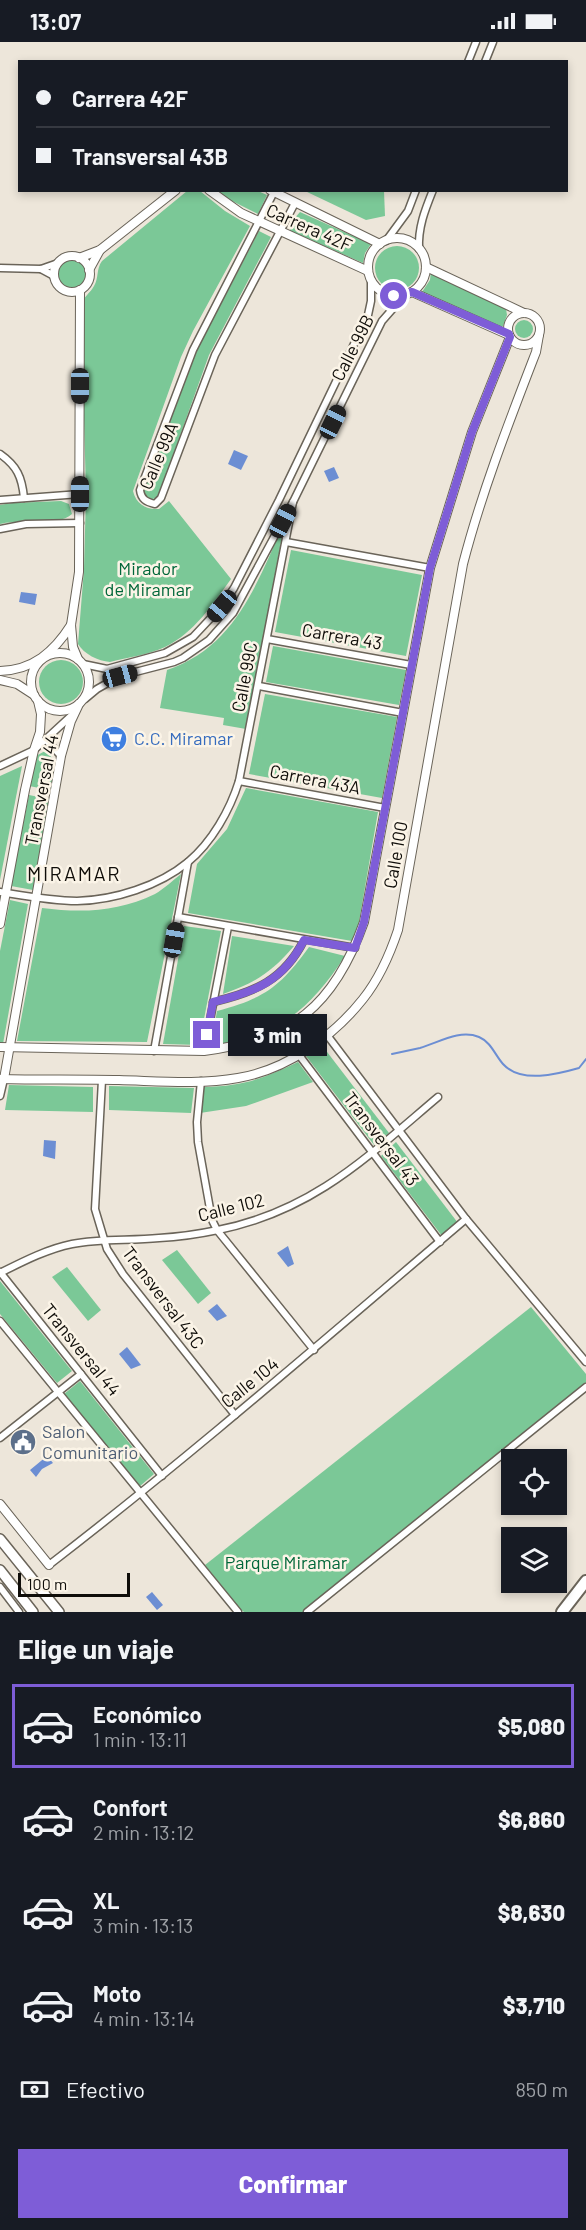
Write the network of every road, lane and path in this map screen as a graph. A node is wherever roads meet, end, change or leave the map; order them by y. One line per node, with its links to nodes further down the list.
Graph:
1 (476, 42): 3 (street)
2 (493, 42): 4 (street)
3 (469, 60)
4 (486, 60)
5 (173, 192): 16 (street)
6 (211, 192): 12 (street, Carrera 42F)
7 (272, 192): 12 (street, Calle 99A)
8 (274, 192): 11 (street, Carrera 42F)
9 (415, 192): 14 (street)
10 (432, 192): 15 (street)
11 (295, 203): 13 (street, Calle 99A); 14 (street, Carrera 42F)
12 (259, 222): 13 (street, Carrera 42F); 13 (street, Calle 99A)
13 (280, 232): 23 (street, Carrera 42F)
14 (383, 242): 15 (street); 23 (street)
15 (419, 249): 19 (street)
16 (100, 250): 17 (street); 22 (street)
17 (79, 258): 18 (street); 22 (street)
18 (58, 263): 21 (street); 24 (street)
19 (426, 267): 27 (street); 28 (street)
20 (0, 268): 21 (street)
21 (41, 269): 24 (street)
22 (89, 270): 26 (street)
23 (368, 271): 25 (street)
24 (54, 276): 26 (street)
25 (371, 280): 27 (street); 43 (street, Calle 99B)
26 (76, 291): 32 (street)
27 (408, 294): 30 (street); 35 (street, Calle 99B)
28 (524, 313): 29 (street); 30 (street)
29 (539, 335): 30 (street); 67 (street, Calle 100)
30 (509, 336): 39 (street, Calle 100)
31 (0, 454): 33 (street)
32 (80, 494): 33 (street); 36 (street)
33 (24, 498): 34 (street)
34 (0, 500)
35 (293, 502): 38 (street, Calle 99C); 49 (street, Calle 99B)
36 (80, 523): 37 (street); 40 (street)
37 (0, 529)
38 (286, 542): 39 (street); 41 (street, Calle 99C)
39 (430, 568): 44 (street, Calle 100)
40 (71, 625): 42 (street); 43 (street)
41 (267, 639): 44 (street, Carrera 43); 47 (street, Calle 99C)
42 (44, 658): 43 (street); 45 (street); 48 (street)
43 (80, 662): 49 (street)
44 (411, 665): 51 (street, Calle 100)
45 (0, 671)
46 (0, 680): 48 (street)
47 (259, 686): 51 (street); 56 (street, Calle 99C)
48 (37, 699): 49 (street); 53 (street, Transversal 44)
49 (82, 701): 50 (street, Transversal 44)
50 (75, 713): 52 (street); 54 (street, Transversal 44)
51 (403, 713): 57 (street, Calle 100)
52 (46, 740): 53 (street); 54 (street)
53 (34, 750): 55 (street); 59 (street, Transversal 44)
54 (61, 756): 60 (street, Transversal 44)
55 (0, 766)
56 (239, 781): 57 (street, Carrera 43A); 58 (street, Calle 99C)
57 (385, 808): 65 (street, Calle 100)
58 (188, 862): 60 (street, Calle 99C); 61 (street)
59 (3, 893): 60 (street, Calle 99C); 62 (street, Transversal 44)
60 (36, 898): 68 (street, Transversal 44)
61 (178, 917): 63 (street); 69 (street)
62 (0, 924)
63 (228, 927): 64 (street); 66 (street)
64 (304, 940): 65 (street); 66 (street)
65 (355, 948): 70 (street, Calle 100)
66 (213, 1002): 70 (street)
67 (327, 1035): 71 (street, Calle 100); 77 (street, Transversal 43)
68 (4, 1047): 69 (street, Calle 100); 72 (street, Transversal 44)
69 (154, 1051): 70 (street, Calle 100)
70 (204, 1051)
71 (298, 1055): 74 (street, Calle 100); 78 (street, Transversal 43)
72 (2, 1079): 73 (street, Calle 100); 75 (street, Transversal 44)
73 (102, 1080): 74 (street, Calle 100); 81 (street, Transversal 43C)
74 (201, 1081): 80 (street)
75 (0, 1096)
76 (438, 1097): 77 (street, Calle 102)
77 (399, 1130): 78 (street, Calle 102); 79 (street, Transversal 43)
78 (372, 1153): 80 (street, Calle 102); 82 (street, Transversal 43)
79 (466, 1219): 82 (street, Calle 104); 86 (street, Transversal 43)
80 (217, 1230): 81 (street, Calle 102); 85 (street)
81 (103, 1239): 83 (street, Calle 102); 90 (street, Transversal 43C)
82 (440, 1242): 85 (street, Calle 104)
83 (0, 1273): 87 (street, Transversal 44)
84 (0, 1321): 89 (street)
85 (314, 1350): 90 (street, Calle 104)
86 (586, 1362)
87 (81, 1374): 89 (street); 92 (street, Transversal 44)
88 (586, 1387): 104 (street)
89 (57, 1392): 91 (street); 93 (street)
90 (235, 1415): 92 (street, Calle 104)
91 (0, 1438)
92 (162, 1476): 93 (street, Calle 104)
93 (141, 1494): 96 (street, Calle 104); 103 (street)
94 (0, 1504): 96 (street)
95 (0, 1539): 102 (main road)
96 (49, 1566)
97 (0, 1570): 101 (main road)
98 (586, 1581): 105 (highway)
99 (0, 1587): 100 (street)
100 (19, 1612)
101 (33, 1612)
102 (59, 1612)
103 (238, 1612)
104 (308, 1612)
105 (562, 1612)

